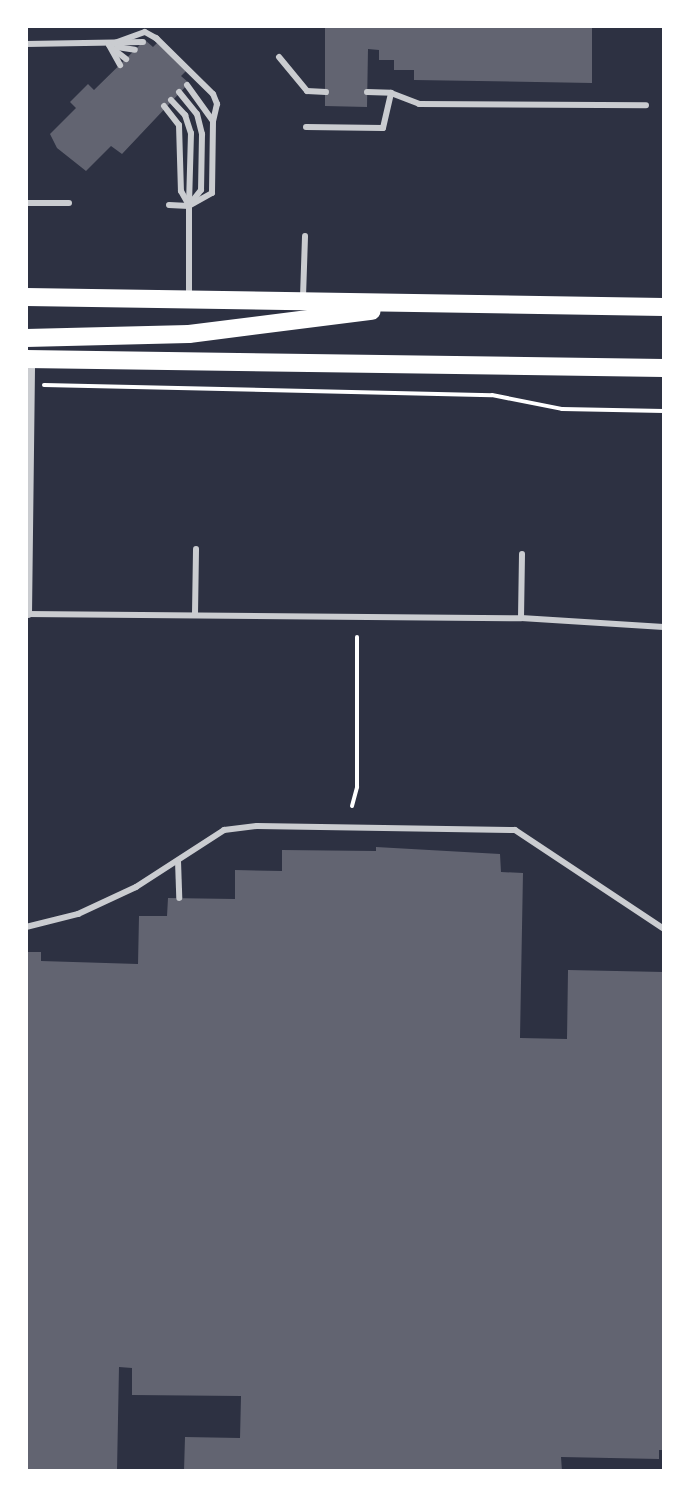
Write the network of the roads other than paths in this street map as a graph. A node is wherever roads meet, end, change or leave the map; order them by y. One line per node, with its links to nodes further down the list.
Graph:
1 (143, 42): 3 (lane)
2 (26, 44): 3 (lane)
3 (109, 45): 4 (lane); 6 (lane); 15 (lane)
4 (135, 50)
5 (279, 57): 9 (lane)
6 (123, 62)
7 (187, 85): 15 (lane)
8 (179, 92): 20 (lane)
9 (326, 92)
10 (367, 92): 11 (lane)
11 (391, 93): 13 (lane); 16 (lane)
12 (171, 100): 20 (lane)
13 (646, 105)
14 (164, 106): 20 (lane)
15 (213, 121): 20 (lane)
16 (306, 127)
17 (26, 203): 18 (lane)
18 (69, 203)
19 (169, 205): 20 (lane)
20 (189, 206): 23 (lane)
21 (305, 236): 24 (lane)
22 (26, 297): 23 (main road)
23 (188, 300): 24 (main road)
24 (303, 301): 25 (main road)
25 (426, 303): 26 (main road); 27 (main road)
26 (664, 307)
27 (26, 338)
28 (28, 359): 29 (main road); 32 (street)
29 (664, 368)
30 (196, 549): 33 (lane)
31 (522, 554): 34 (lane)
32 (27, 614): 33 (lane)
33 (195, 614): 34 (lane)
34 (521, 618): 35 (lane)
35 (664, 627)
36 (178, 861): 37 (lane); 38 (lane); 39 (lane)
37 (179, 898)
38 (26, 927)
39 (664, 929)

